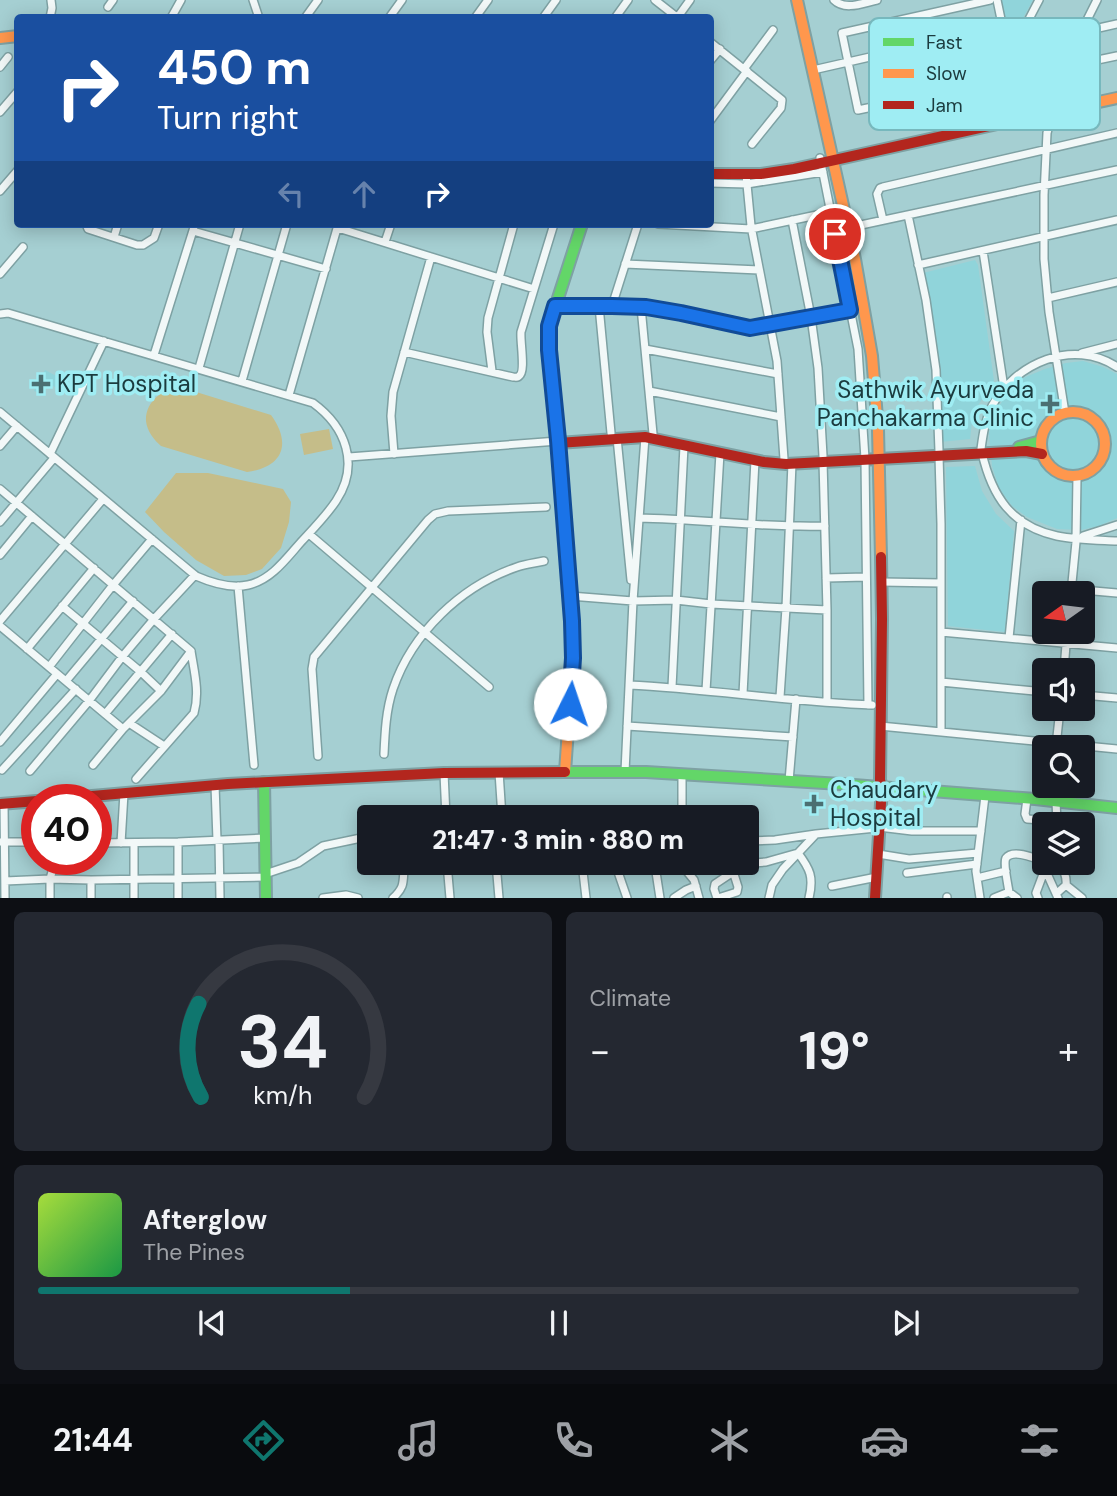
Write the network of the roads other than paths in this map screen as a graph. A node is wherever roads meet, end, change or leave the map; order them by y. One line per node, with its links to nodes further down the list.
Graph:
1 (655, 0): 10 (street)
2 (690, 0): 11 (street)
3 (797, 0): 26 (street)
4 (834, 0): 5 (street)
5 (877, 0)
6 (990, 0): 12 (street)
7 (997, 0): 13 (street)
8 (1039, 0): 14 (street)
9 (1097, 0): 15 (street)
10 (673, 14)
11 (679, 14)
12 (909, 18)
13 (1001, 18)
14 (1030, 18)
15 (1088, 18)
16 (869, 27): 23 (street)
17 (773, 30): 25 (street)
18 (714, 45): 19 (street)
19 (720, 49): 20 (street); 25 (street)
20 (714, 56)
21 (8, 57): 24 (street)
22 (869, 57): 23 (street)
23 (848, 62): 26 (street); 30 (street)
24 (0, 67)
25 (746, 70): 32 (street); 36 (street)
26 (813, 70): 38 (street)
27 (1117, 93): 29 (street)
28 (14, 96): 31 (street)
29 (1100, 97)
30 (869, 108)
31 (0, 112)
32 (714, 115)
33 (959, 130): 38 (street)
34 (1048, 130): 37 (street)
35 (1117, 132): 37 (street)
36 (751, 144)
37 (1047, 148): 46 (street); 51 (street)
38 (832, 158): 39 (street); 68 (street)
39 (821, 164): 40 (street); 44 (street); 48 (street)
40 (714, 168)
41 (1117, 170): 46 (street)
42 (14, 175): 47 (street)
43 (714, 175): 44 (street)
44 (746, 179): 45 (street); 69 (street)
45 (714, 183)
46 (1045, 186): 49 (street); 71 (street)
47 (0, 191)
48 (831, 212): 50 (street); 91 (street)
49 (908, 215): 51 (street); 79 (street)
50 (792, 220): 69 (street); 93 (street)
51 (883, 220): 68 (street)
52 (1117, 220): 71 (street)
53 (714, 227): 69 (street)
54 (88, 228): 70 (street)
55 (117, 228): 70 (street)
56 (158, 228): 70 (street)
57 (194, 228): 100 (street)
58 (196, 228): 73 (street)
59 (239, 228): 73 (street)
60 (286, 228): 76 (street)
61 (337, 228): 80 (street)
62 (344, 228): 72 (street)
63 (390, 228): 72 (street)
64 (513, 228): 83 (street)
65 (553, 228): 85 (street)
66 (581, 228): 87 (street)
67 (637, 228): 78 (street)
68 (848, 228): 132 (street)
69 (751, 229): 81 (street)
70 (114, 237)
71 (1044, 237): 75 (street); 86 (street)
72 (385, 242): 77 (street)
73 (234, 243): 76 (street); 103 (street)
74 (23, 247): 82 (street)
75 (983, 251): 79 (street); 107 (street)
76 (278, 255): 80 (street); 106 (street)
77 (432, 257): 83 (street); 98 (street)
78 (625, 264): 81 (street); 89 (street)
79 (918, 265): 126 (street)
80 (326, 269): 109 (street)
81 (760, 270): 94 (street)
82 (0, 274)
83 (498, 278): 85 (street); 104 (street)
84 (1117, 282): 86 (street)
85 (534, 289): 104 (street)
86 (1048, 298): 101 (street)
87 (555, 306): 88 (street); 117 (street)
88 (599, 306): 89 (street); 114 (street)
89 (612, 306): 90 (street)
90 (640, 307): 94 (street); 97 (street)
91 (850, 310): 93 (street); 131 (street)
92 (0, 314): 95 (street)
93 (811, 317): 94 (street); 133 (street)
94 (770, 325): 105 (street)
95 (104, 341): 100 (street); 129 (street)
96 (1117, 344): 99 (street)
97 (645, 349): 105 (street); 108 (street)
98 (404, 352): 104 (street); 127 (street)
99 (1078, 354): 101 (street); 102 (street)
100 (154, 355): 103 (street)
101 (1057, 357): 107 (street); 111 (street)
102 (1117, 367)
103 (199, 368): 106 (street)
104 (492, 372)
105 (778, 374): 112 (street)
106 (242, 381): 109 (street)
107 (1004, 388): 124 (street)
108 (649, 391): 112 (street); 115 (street)
109 (289, 395): 130 (street)
110 (0, 412): 113 (street)
111 (1065, 413): 116 (street); 119 (street)
112 (781, 417): 135 (street)
113 (17, 426): 120 (street); 129 (street)
114 (614, 435): 115 (street); 117 (street); 173 (street)
115 (649, 435): 121 (street); 135 (street); 142 (street)
116 (1104, 436): 118 (street); 123 (street)
117 (558, 440): 127 (street); 170 (street)
118 (1117, 440)
119 (1041, 442): 124 (street); 128 (street)
120 (0, 446)
121 (684, 446): 125 (street); 143 (street)
122 (1117, 446): 123 (street)
123 (1105, 450): 136 (street)
124 (982, 451): 126 (street); 128 (street); 144 (street)
125 (720, 453): 134 (street); 146 (street)
126 (939, 453): 132 (street); 164 (street)
127 (394, 454): 130 (street)
128 (1042, 454): 136 (street)
129 (52, 456): 138 (street); 139 (street)
130 (349, 457): 151 (street)
131 (865, 457): 132 (street); 133 (street); 160 (street)
132 (878, 457): 163 (street)
133 (823, 459): 135 (street); 149 (street)
134 (755, 460): 135 (street); 147 (street)
135 (788, 461): 150 (street)
136 (1077, 477): 152 (street)
137 (0, 489): 139 (street)
138 (103, 499): 153 (street); 155 (street)
139 (16, 503): 141 (street); 145 (street)
140 (546, 507): 167 (street)
141 (33, 516): 155 (street); 156 (street)
142 (639, 518): 143 (street); 173 (street)
143 (680, 519): 146 (street); 171 (street)
144 (1021, 520): 152 (street); 185 (street)
145 (0, 522)
146 (716, 522): 147 (street); 174 (street)
147 (752, 524): 150 (street); 176 (street)
148 (1117, 525): 152 (street)
149 (825, 526): 150 (street); 161 (street)
150 (789, 527): 177 (street)
151 (309, 534): 166 (street); 167 (street)
152 (1076, 538): 154 (street); 162 (street)
153 (152, 539): 159 (street); 165 (street)
154 (1117, 541)
155 (65, 544): 158 (street); 180 (street)
156 (0, 555)
157 (544, 561): 182 (street)
158 (94, 568): 165 (street); 175 (street)
159 (195, 575): 166 (street); 179 (street)
160 (866, 577): 161 (street); 212 (street)
161 (826, 578): 178 (street)
162 (1072, 581)
163 (881, 582): 164 (street); 213 (street)
164 (941, 583): 183 (street)
165 (113, 584): 172 (street); 181 (street)
166 (238, 586): 229 (street)
167 (372, 587): 182 (street); 227 (street)
168 (1096, 592): 169 (street)
169 (1117, 593)
170 (570, 596): 173 (street); 233 (street)
171 (676, 600): 173 (street); 174 (street); 200 (street)
172 (133, 601): 179 (street); 186 (street)
173 (633, 601): 198 (street)
174 (711, 604): 176 (street); 203 (street)
175 (62, 606): 181 (street); 190 (street)
176 (748, 606): 177 (street); 205 (street)
177 (786, 608): 178 (street); 207 (street)
178 (827, 610): 211 (street)
179 (154, 619): 184 (street); 192 (street)
180 (0, 624): 190 (street)
181 (82, 624): 186 (street); 193 (street)
182 (424, 632): 199 (street); 226 (street)
183 (941, 632): 185 (street); 197 (street)
184 (172, 634): 191 (street); 194 (street)
185 (1009, 638): 187 (street)
186 (100, 639): 192 (street); 196 (street)
187 (1032, 640)
188 (1076, 644): 189 (street)
189 (1117, 648)
190 (27, 649): 193 (street)
191 (191, 651): 202 (street); 223 (street)
192 (122, 657): 194 (street); 210 (street)
193 (49, 667): 195 (street)
194 (141, 672): 202 (street); 214 (street)
195 (57, 674): 196 (street); 221 (street)
196 (66, 681): 201 (street)
197 (941, 682): 204 (street); 219 (street)
198 (629, 685): 200 (street); 216 (street)
199 (489, 687)
200 (672, 687): 203 (street)
201 (76, 689): 210 (street); 230 (street)
202 (161, 691): 215 (street)
203 (706, 691): 205 (street)
204 (1032, 691)
205 (743, 694): 207 (street)
206 (1095, 696): 208 (street)
207 (780, 697): 209 (street)
208 (1117, 698)
209 (796, 699): 211 (street); 220 (street)
210 (89, 701): 214 (street); 231 (street)
211 (827, 702): 212 (street)
212 (868, 705): 213 (street)
213 (880, 705): 217 (street)
214 (105, 714): 218 (street)
215 (130, 723): 218 (street); 223 (street)
216 (627, 726): 220 (street); 234 (street)
217 (880, 726): 219 (street); 241 (street)
218 (123, 729): 228 (street)
219 (941, 732): 222 (street)
220 (793, 737): 238 (street)
221 (0, 742)
222 (1032, 742)
223 (164, 746): 237 (street)
224 (1095, 748): 225 (street)
225 (1117, 749)
226 (384, 754)
227 (318, 756)
228 (93, 765)
229 (254, 765)
230 (2, 770)
231 (30, 771)
232 (499, 772): 233 (street); 235 (street); 251 (street)
233 (565, 772): 234 (street)
234 (625, 772): 236 (street)
235 (444, 773): 239 (street); 250 (street)
236 (682, 774): 238 (street); 252 (street)
237 (136, 779)
238 (789, 781): 241 (street)
239 (264, 782): 240 (street); 259 (street)
240 (215, 785): 242 (street); 261 (street)
241 (880, 785): 244 (street); 256 (street)
242 (124, 793): 243 (street); 267 (street)
243 (112, 794)
244 (985, 796): 246 (street); 257 (street)
245 (1054, 798): 247 (street)
246 (1027, 799): 247 (street); 255 (street)
247 (1054, 801): 253 (street); 254 (street)
248 (21, 802): 249 (street)
249 (2, 804): 263 (street)
250 (445, 805)
251 (501, 805)
252 (682, 805)
253 (1117, 808)
254 (1056, 812)
255 (1032, 820)
256 (877, 827): 257 (street); 258 (street); 271 (street); 294 (street)
257 (981, 831): 270 (street)
258 (816, 834): 262 (street); 269 (street)
259 (265, 838): 261 (street); 278 (street)
260 (357, 839): 278 (street)
261 (218, 840): 265 (street); 291 (street)
262 (759, 841)
263 (2, 842): 264 (street); 298 (street)
264 (21, 842)
265 (178, 842): 268 (street); 293 (street)
266 (112, 843): 267 (street)
267 (121, 843): 268 (street)
268 (134, 843): 296 (street)
269 (798, 853): 273 (street); 323 (street); 324 (street)
270 (978, 853): 271 (street); 274 (street)
271 (878, 854): 325 (street)
272 (1032, 858): 275 (street)
273 (759, 863)
274 (977, 864): 276 (street); 295 (street)
275 (1006, 871): 295 (street); 302 (street)
276 (907, 873)
277 (51, 875): 292 (street)
278 (265, 875): 291 (street); 311 (street)
279 (404, 875): 314 (street)
280 (448, 875): 315 (street)
281 (497, 875): 316 (street)
282 (583, 875): 317 (street)
283 (617, 875): 318 (street)
284 (656, 875): 319 (street)
285 (690, 875): 300 (street)
286 (727, 875): 322 (street)
287 (734, 875): 322 (street)
288 (1043, 875): 304 (street)
289 (1051, 875): 303 (street)
290 (1065, 875): 299 (street)
291 (220, 877): 293 (street); 310 (street)
292 (50, 878): 297 (street); 298 (street); 306 (street)
293 (177, 878): 296 (street); 309 (street)
294 (873, 878): 301 (street); 325 (street)
295 (976, 878): 326 (street)
296 (134, 879): 297 (street); 308 (street)
297 (91, 880): 307 (street)
298 (5, 881): 305 (street)
299 (1066, 885): 303 (street); 329 (street)
300 (696, 886): 320 (street); 321 (street)
301 (832, 886)
302 (1009, 892): 327 (street); 328 (street)
303 (1057, 895)
304 (1036, 896)
305 (5, 898)
306 (50, 898)
307 (92, 898)
308 (134, 898)
309 (178, 898)
310 (220, 898)
311 (266, 898)
312 (323, 898): 313 (street)
313 (358, 898)
314 (393, 898)
315 (450, 898)
316 (499, 898)
317 (586, 898)
318 (626, 898)
319 (660, 898)
320 (674, 898)
321 (699, 898)
322 (718, 898)
323 (769, 898)
324 (809, 898)
325 (873, 898)
326 (980, 898)
327 (993, 898)
328 (1017, 898)
329 (1082, 898)

